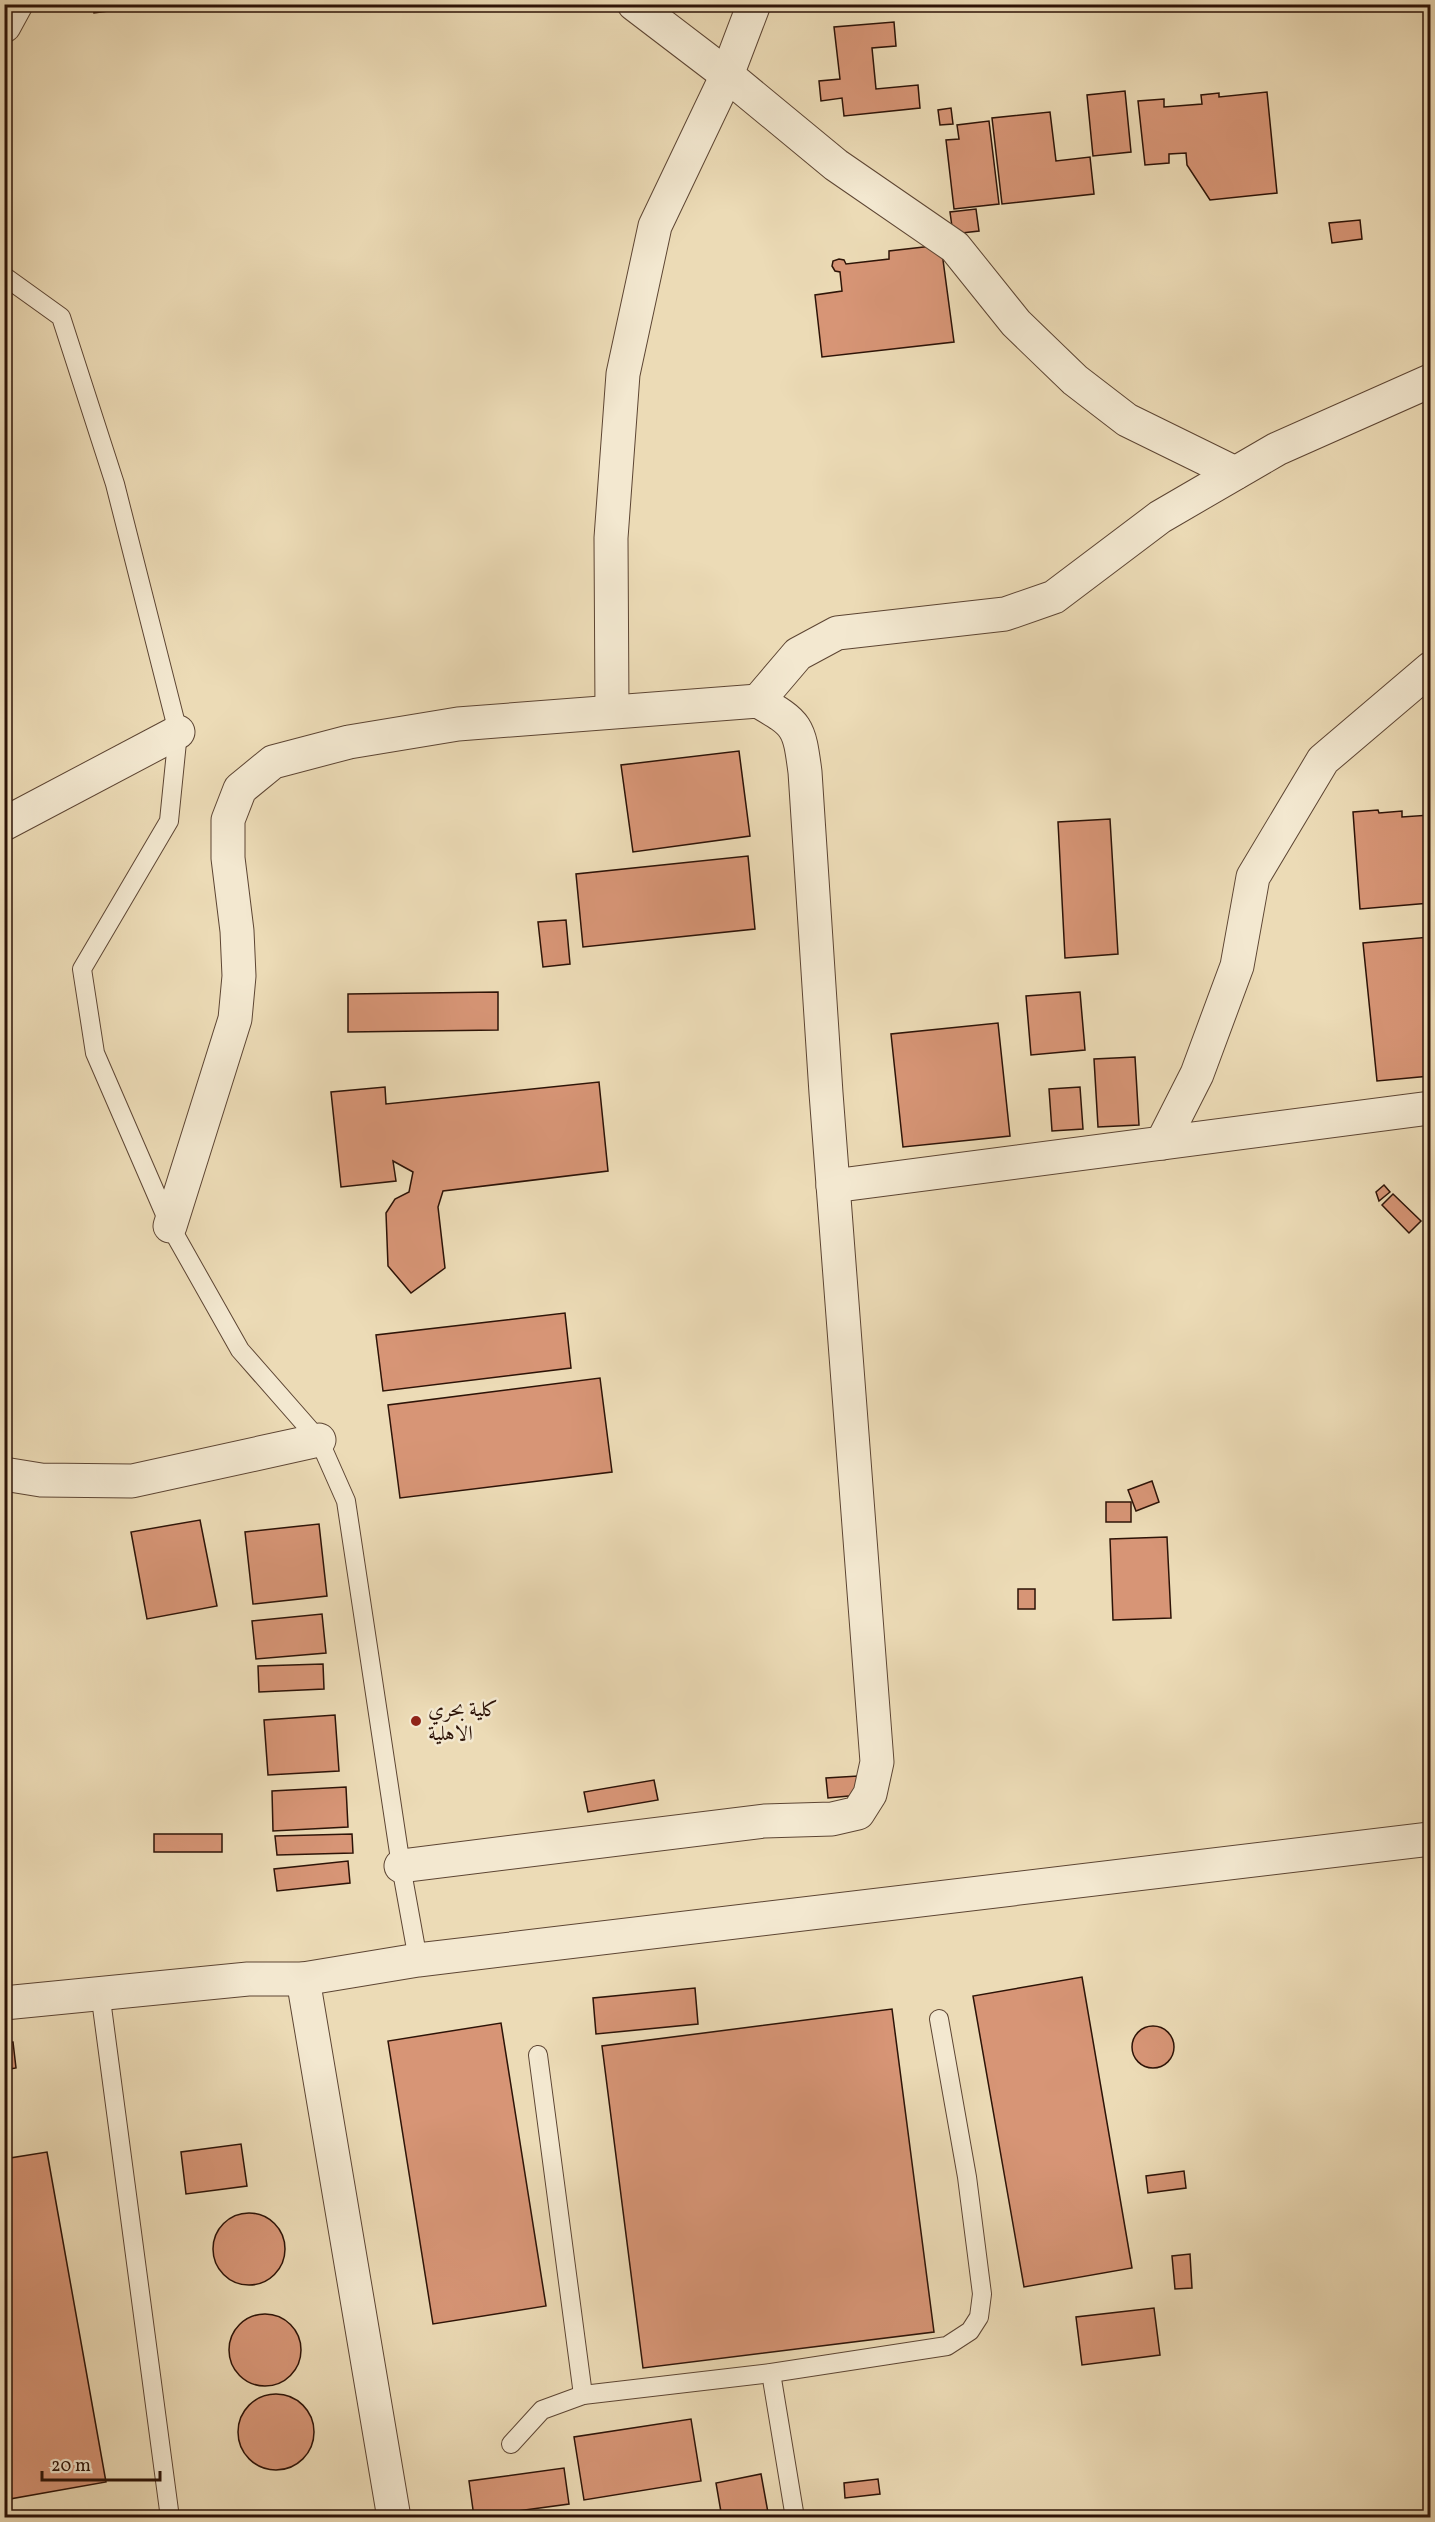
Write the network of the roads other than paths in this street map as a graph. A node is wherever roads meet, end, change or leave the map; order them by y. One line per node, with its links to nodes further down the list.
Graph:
1 (16, 4): 4 (street)
2 (634, 4): 5 (street)
3 (754, 4): 5 (street)
4 (4, 26)
5 (727, 75): 8 (street); 11 (street)
6 (4, 276): 12 (lane)
7 (1431, 381): 8 (street)
8 (1235, 473): 10 (street)
9 (1431, 669): 15 (street)
10 (758, 701): 11 (street); 16 (street)
11 (612, 711): 17 (street)
12 (178, 732): 13 (street); 17 (lane)
13 (4, 824)
14 (1431, 1108): 15 (street)
15 (1162, 1143): 16 (street)
16 (833, 1186): 21 (street)
17 (170, 1226): 18 (lane)
18 (319, 1440): 19 (street); 21 (lane)
19 (4, 1474)
20 (1431, 1839): 22 (street)
21 (401, 1866): 22 (lane)
22 (418, 1960): 23 (street)
23 (303, 1979): 24 (street); 32 (street)
24 (99, 1992): 25 (street); 31 (lane)
25 (4, 2003)
26 (939, 2019): 28 (lane)
27 (538, 2055): 29 (lane)
28 (771, 2373): 29 (lane); 33 (lane)
29 (583, 2395): 30 (lane)
30 (511, 2444)
31 (170, 2517)
32 (394, 2517)
33 (795, 2517)

